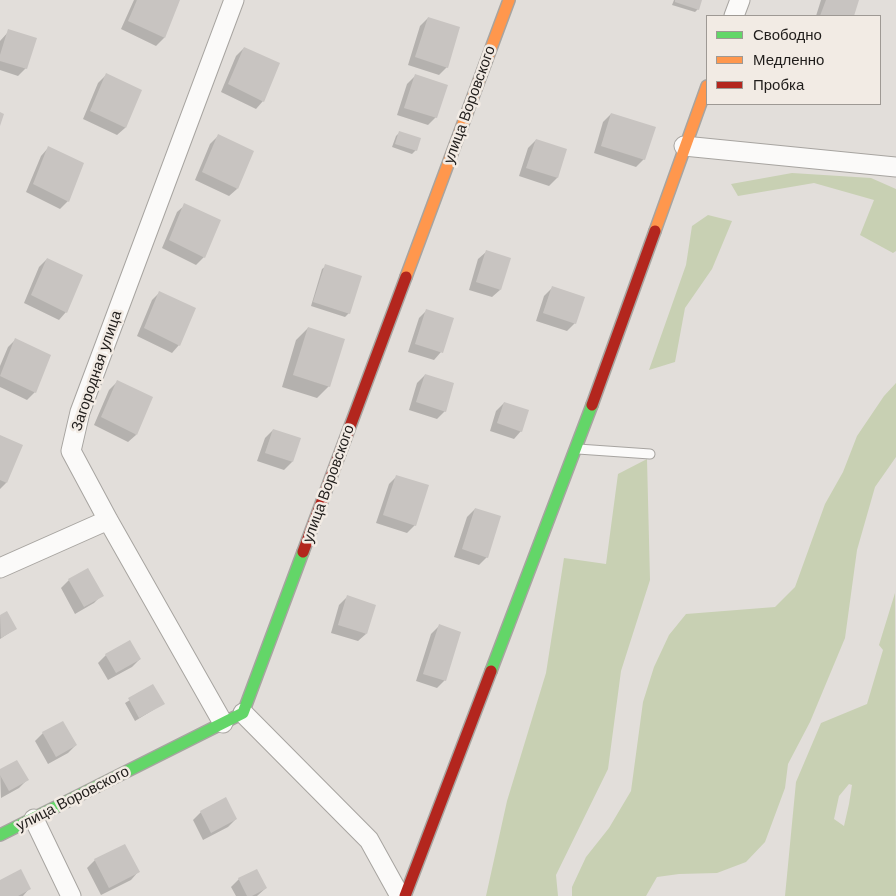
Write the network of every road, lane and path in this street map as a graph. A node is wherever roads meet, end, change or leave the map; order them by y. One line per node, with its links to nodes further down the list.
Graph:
1 (234, 0): 10 (street, Загородная улица)
2 (509, 0): 12 (street, улица Воровского)
3 (740, 0): 4 (street)
4 (734, 15)
5 (706, 89): 6 (street)
6 (684, 146): 7 (street); 8 (street)
7 (896, 167)
8 (576, 448): 9 (lane); 18 (street)
9 (650, 454)
10 (108, 520): 11 (street); 13 (street, Загородная улица)
11 (0, 568)
12 (243, 713): 13 (street, улица Воровского); 17 (street)
13 (223, 724): 14 (street, улица Воровского)
14 (34, 819): 15 (street, улица Воровского); 16 (street)
15 (0, 835)
16 (71, 896)
17 (400, 896)
18 (405, 896)

